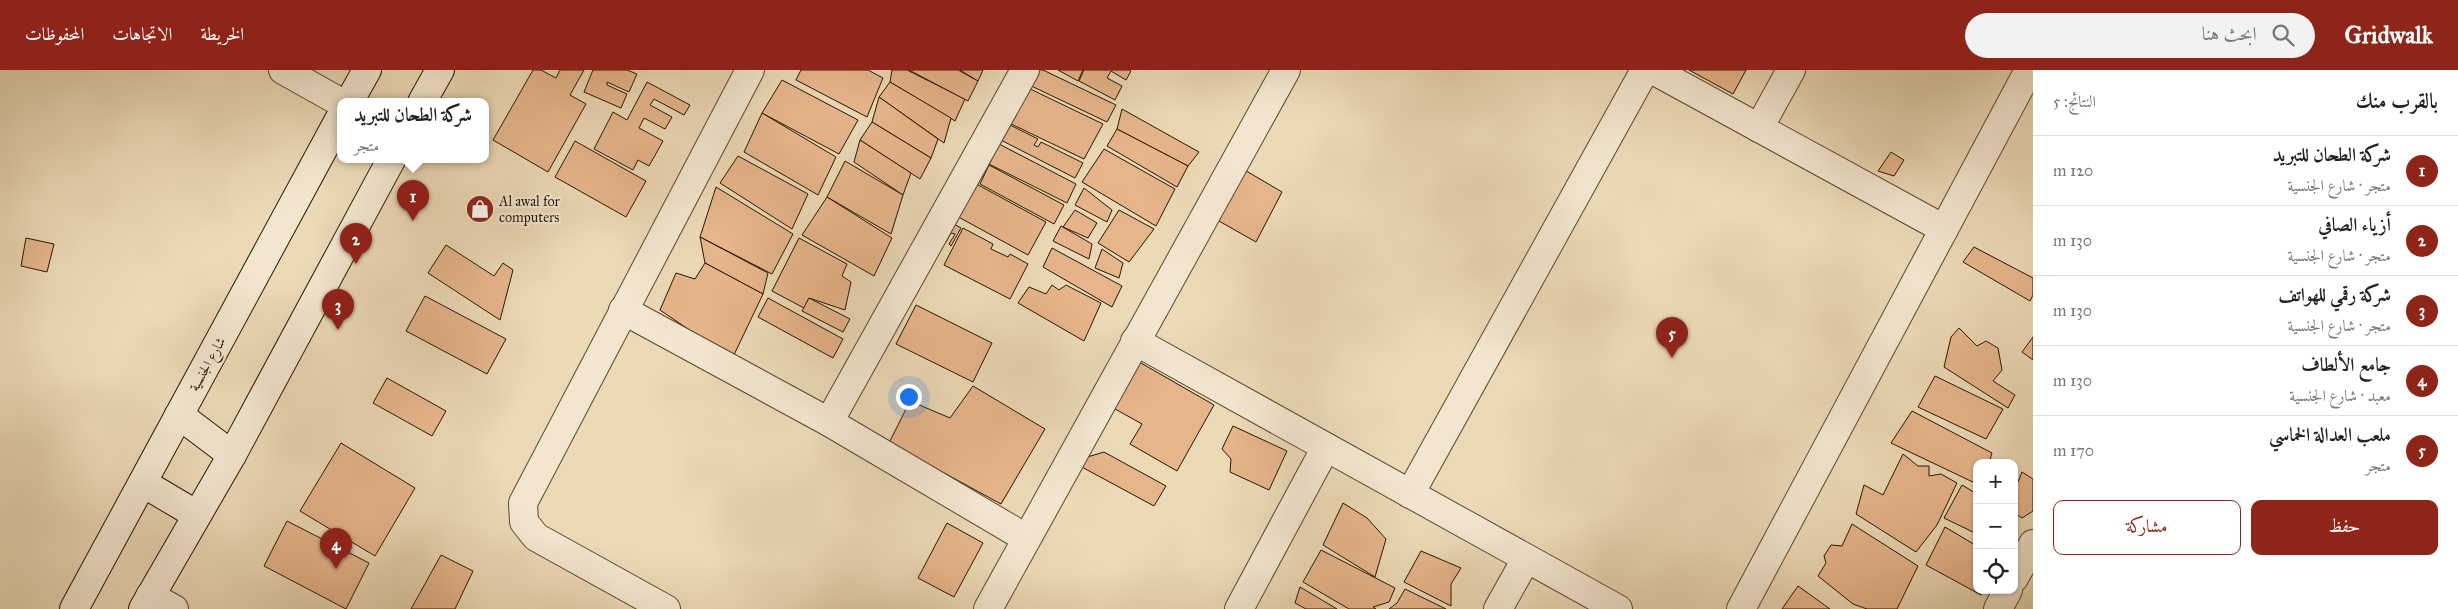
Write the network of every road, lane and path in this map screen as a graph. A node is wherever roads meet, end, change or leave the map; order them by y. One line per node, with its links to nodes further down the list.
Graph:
1 (283, 70): 13 (street)
2 (367, 70): 11 (street)
3 (440, 70): 12 (street)
4 (750, 70): 18 (street)
5 (1025, 70): 21 (street)
6 (1286, 70): 19 (street)
7 (1644, 70): 25 (street)
8 (1653, 70): 15 (street)
9 (1790, 70): 15 (street)
10 (2029, 70): 17 (street)
11 (351, 98)
12 (424, 98)
13 (337, 100)
14 (337, 124): 20 (street, شارع الجنسية)
15 (1759, 128): 17 (street)
16 (389, 163): 23 (street)
17 (1944, 229): 40 (street)
18 (623, 310): 21 (street); 35 (street)
19 (1135, 341): 22 (street); 27 (street)
20 (179, 416): 23 (street); 24 (street, شارع الجنسية)
21 (829, 422): 27 (street)
22 (1326, 447): 25 (street); 37 (street)
23 (232, 455): 26 (street)
24 (143, 483): 26 (street); 33 (street, شارع الجنسية)
25 (1410, 494): 29 (street)
26 (197, 515): 32 (street)
27 (1026, 538): 36 (street)
28 (2033, 544): 30 (street)
29 (1526, 559): 38 (street); 39 (street)
30 (2018, 571)
31 (2006, 594): 41 (street)
32 (147, 602): 34 (street)
33 (74, 609)
34 (174, 609)
35 (666, 609)
36 (988, 609)
37 (1239, 609)
38 (1498, 609)
39 (1618, 609)
40 (1742, 609)
41 (1998, 609)

